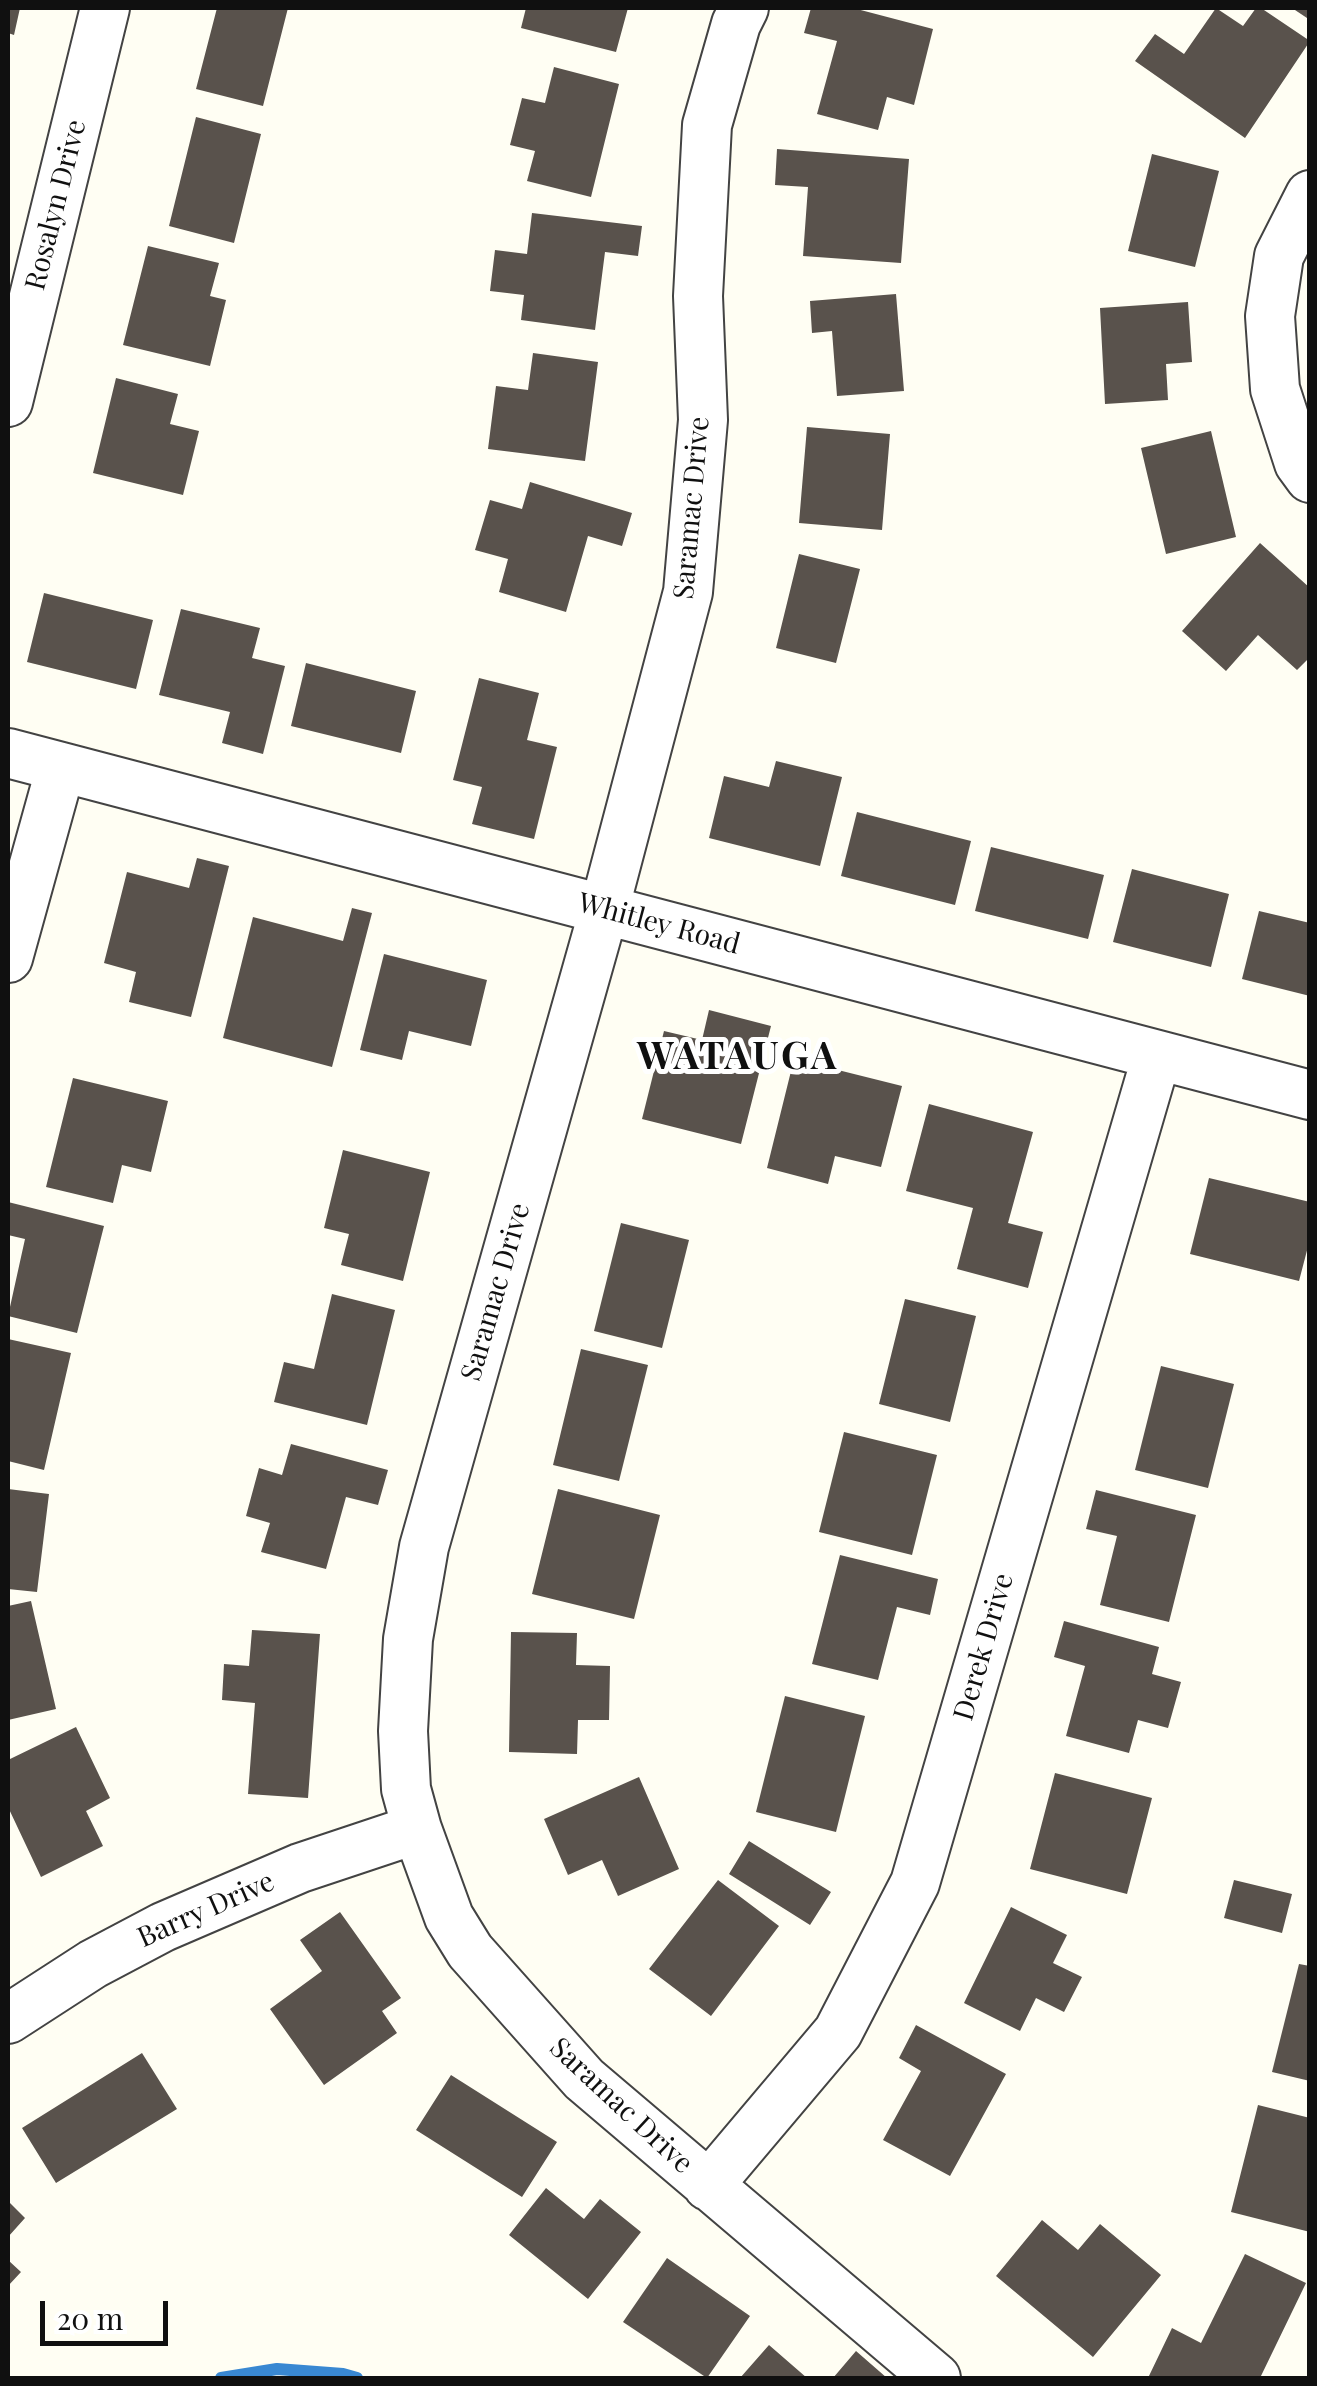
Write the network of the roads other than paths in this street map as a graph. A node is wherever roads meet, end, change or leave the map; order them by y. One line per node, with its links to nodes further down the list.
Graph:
1 (105, 8): 4 (street, Rosalyn Drive)
2 (744, 8): 8 (street, Saramac Drive)
3 (1310, 195): 5 (street)
4 (8, 402)
5 (1310, 478)
6 (8, 753): 7 (street, Whitley Road)
7 (61, 767): 8 (street, Whitley Road); 9 (street)
8 (604, 910): 10 (street, Whitley Road); 12 (street, Saramac Drive)
9 (8, 958)
10 (1158, 1056): 11 (street, Whitley Road); 14 (street, Derek Drive)
11 (1310, 1096)
12 (416, 1828): 13 (street, Barry Drive); 14 (street, Saramac Drive)
13 (10, 2011)
14 (708, 2186): 15 (street, Saramac Drive)
15 (936, 2378)

